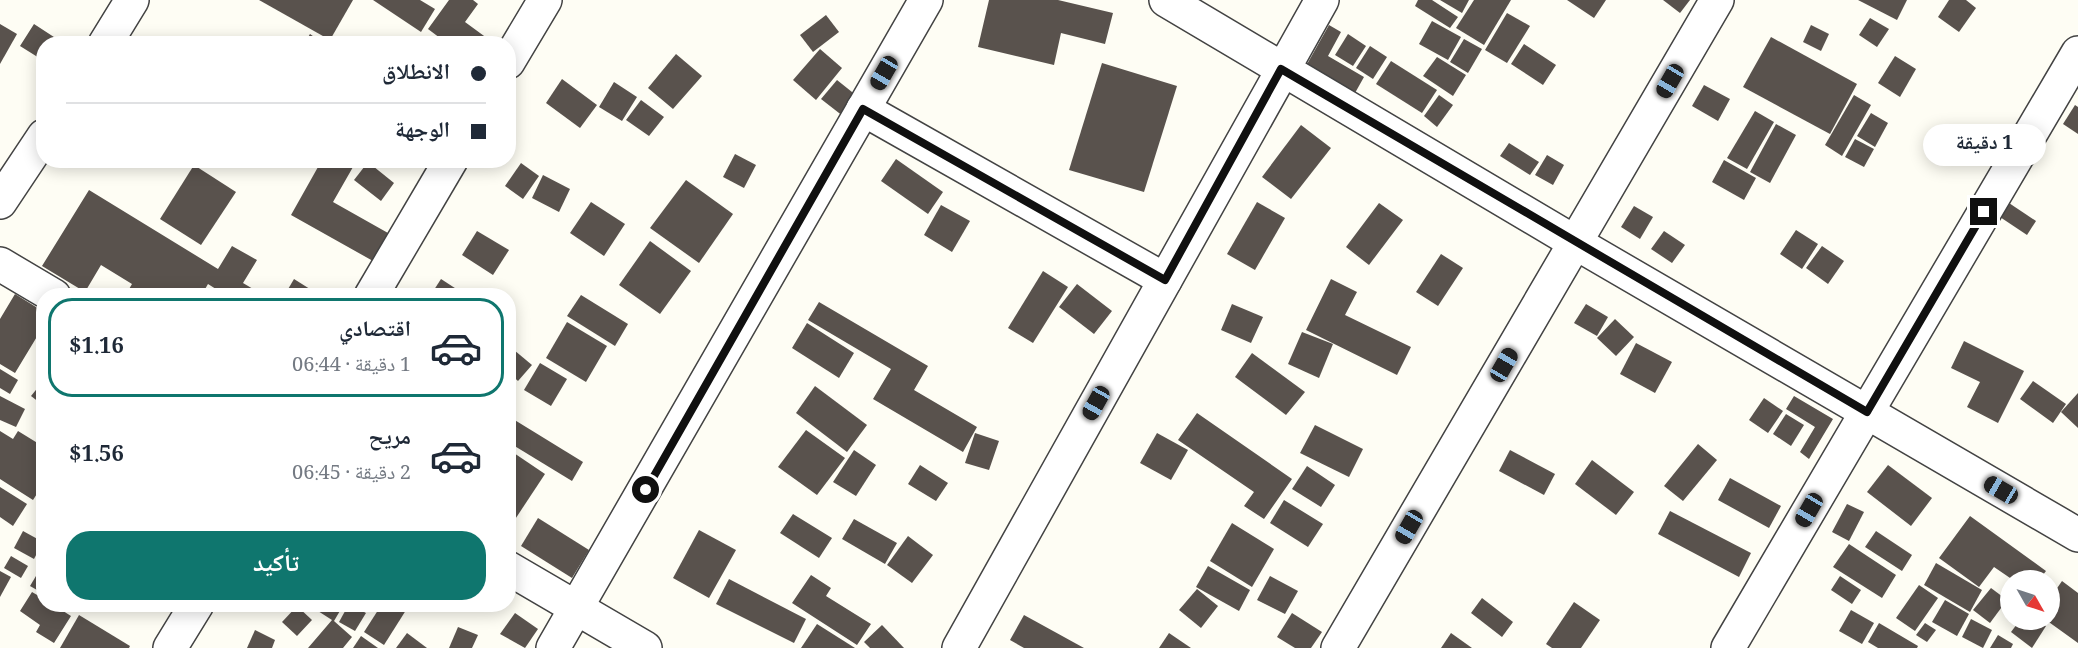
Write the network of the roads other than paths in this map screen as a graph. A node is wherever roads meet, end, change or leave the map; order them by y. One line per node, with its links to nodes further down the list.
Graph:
1 (545, 0): 6 (street)
2 (926, 0): 9 (street)
3 (1166, 0): 8 (street)
4 (1322, 0): 8 (street)
5 (1717, 0): 13 (street)
6 (516, 49)
7 (2078, 53): 18 (street)
8 (1281, 69): 13 (street); 15 (street)
9 (863, 109): 15 (street); 21 (street)
10 (36, 148): 12 (street)
11 (446, 168): 17 (street)
12 (0, 202)
13 (1576, 243): 18 (street); 27 (street)
14 (0, 264): 16 (street)
15 (1165, 280): 26 (street)
16 (40, 288)
17 (376, 288)
18 (1867, 412): 19 (street); 28 (street)
19 (2078, 535)
20 (516, 573): 21 (street)
21 (577, 610): 24 (street); 25 (street)
22 (192, 612): 23 (street)
23 (170, 648)
24 (553, 648)
25 (645, 648)
26 (958, 648)
27 (1338, 648)
28 (1728, 648)

